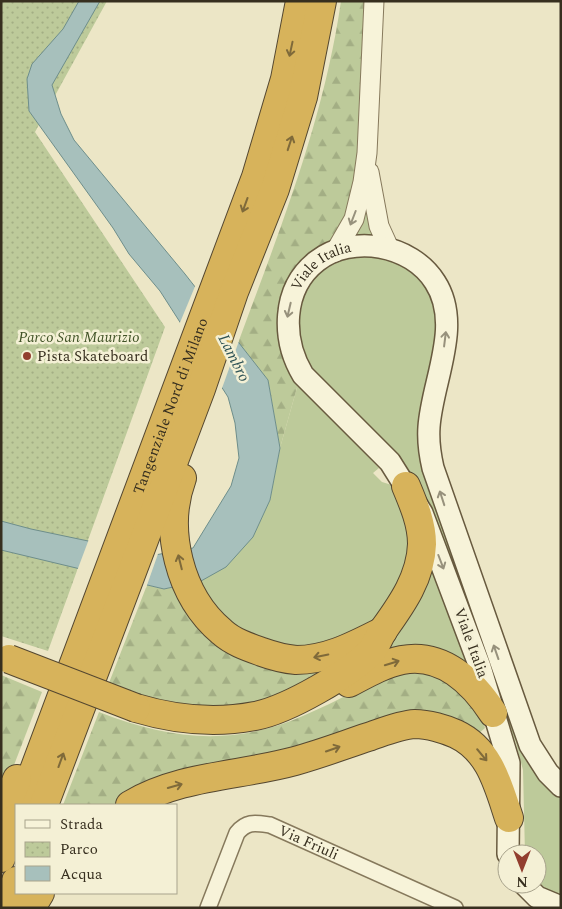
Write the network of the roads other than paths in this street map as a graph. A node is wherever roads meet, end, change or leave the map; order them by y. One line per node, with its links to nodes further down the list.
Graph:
1 (300, 1): 7 (highway, Tangenziale Nord di Milano, one-way to 7)
2 (322, 1): 7 (highway, Tangenziale Nord di Milano, one-way to 2)
3 (374, 1): 4 (street)
4 (367, 153): 5 (street); 6 (street, one-way to 6)
5 (389, 248): 6 (main road, Viale Italia); 16 (main road, Viale Italia, one-way to 5)
6 (336, 252): 9 (main road, Viale Italia, one-way to 9)
7 (232, 291): 8 (highway, Tangenziale Nord di Milano); 8 (highway)
8 (198, 386): 10 (highway); 12 (highway, one-way to 8)
9 (406, 486): 12 (highway); 15 (main road, Viale Italia, one-way to 15)
10 (125, 535): 11 (highway); 11 (highway)
11 (103, 594): 17 (highway); 18 (highway, one-way to 11); 20 (highway)
12 (382, 632): 14 (highway)
13 (4, 663): 14 (highway)
14 (134, 713): 15 (highway, one-way to 15)
15 (493, 713): 21 (main road, Viale Italia)
16 (557, 778)
17 (21, 804)
18 (44, 804)
19 (132, 804): 21 (highway, one-way to 21)
20 (1, 817)
21 (510, 818): 23 (main road, Viale Italia)
22 (15, 821): 24 (highway)
23 (509, 844)
24 (1, 858)
25 (15, 884): 30 (highway)
26 (39, 894): 31 (highway)
27 (519, 894): 34 (main road)
28 (534, 894): 29 (main road)
29 (561, 907)
30 (6, 908)
31 (31, 908)
32 (208, 908): 33 (street, Via Friuli)
33 (455, 908)
34 (525, 908)

